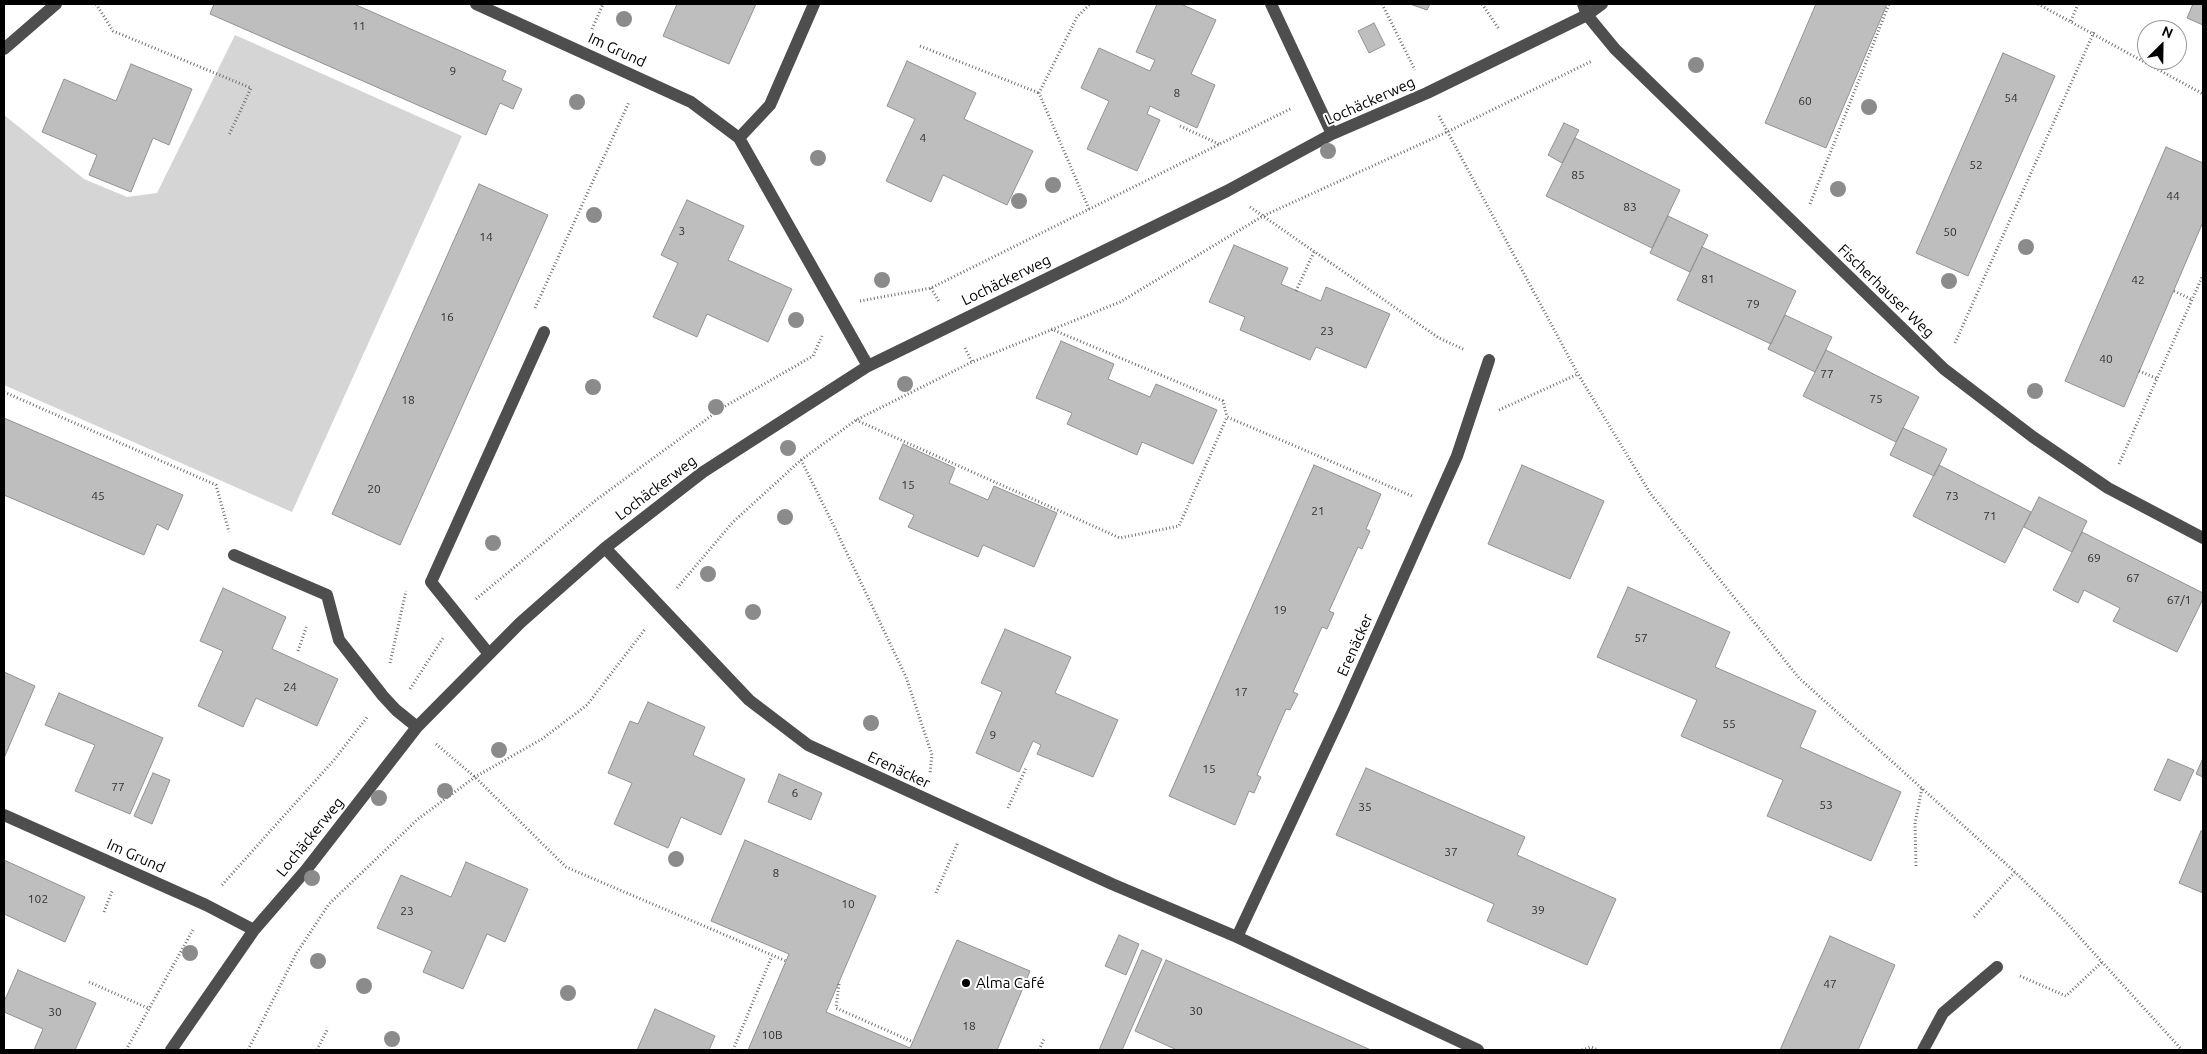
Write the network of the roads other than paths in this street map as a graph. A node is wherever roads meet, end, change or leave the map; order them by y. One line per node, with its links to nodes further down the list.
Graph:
1 (56, 4): 7 (street)
2 (476, 4): 9 (street, Im Grund)
3 (814, 4): 9 (street)
4 (1270, 4): 8 (street)
5 (1602, 4): 6 (street)
6 (1585, 9): 8 (street, Lochäckerweg); 13 (street, Fischerhauser Weg)
7 (4, 49)
8 (1332, 134): 12 (street, Lochäckerweg)
9 (739, 138): 12 (street, Im Grund)
10 (544, 332): 16 (street)
11 (1489, 360): 20 (street, Erenäcker)
12 (868, 366): 14 (street, Lochäckerweg)
13 (2203, 538)
14 (604, 548): 16 (street, Lochäckerweg); 20 (street, Erenäcker)
15 (234, 554): 17 (street)
16 (489, 654): 17 (street, Lochäckerweg)
17 (417, 727): 19 (street, Lochäckerweg)
18 (4, 815): 19 (street, Im Grund)
19 (254, 930): 22 (street, Lochäckerweg)
20 (1237, 937): 23 (street, Erenäcker)
21 (1997, 967): 24 (street)
22 (171, 1050)
23 (1478, 1050)
24 (1923, 1050)

